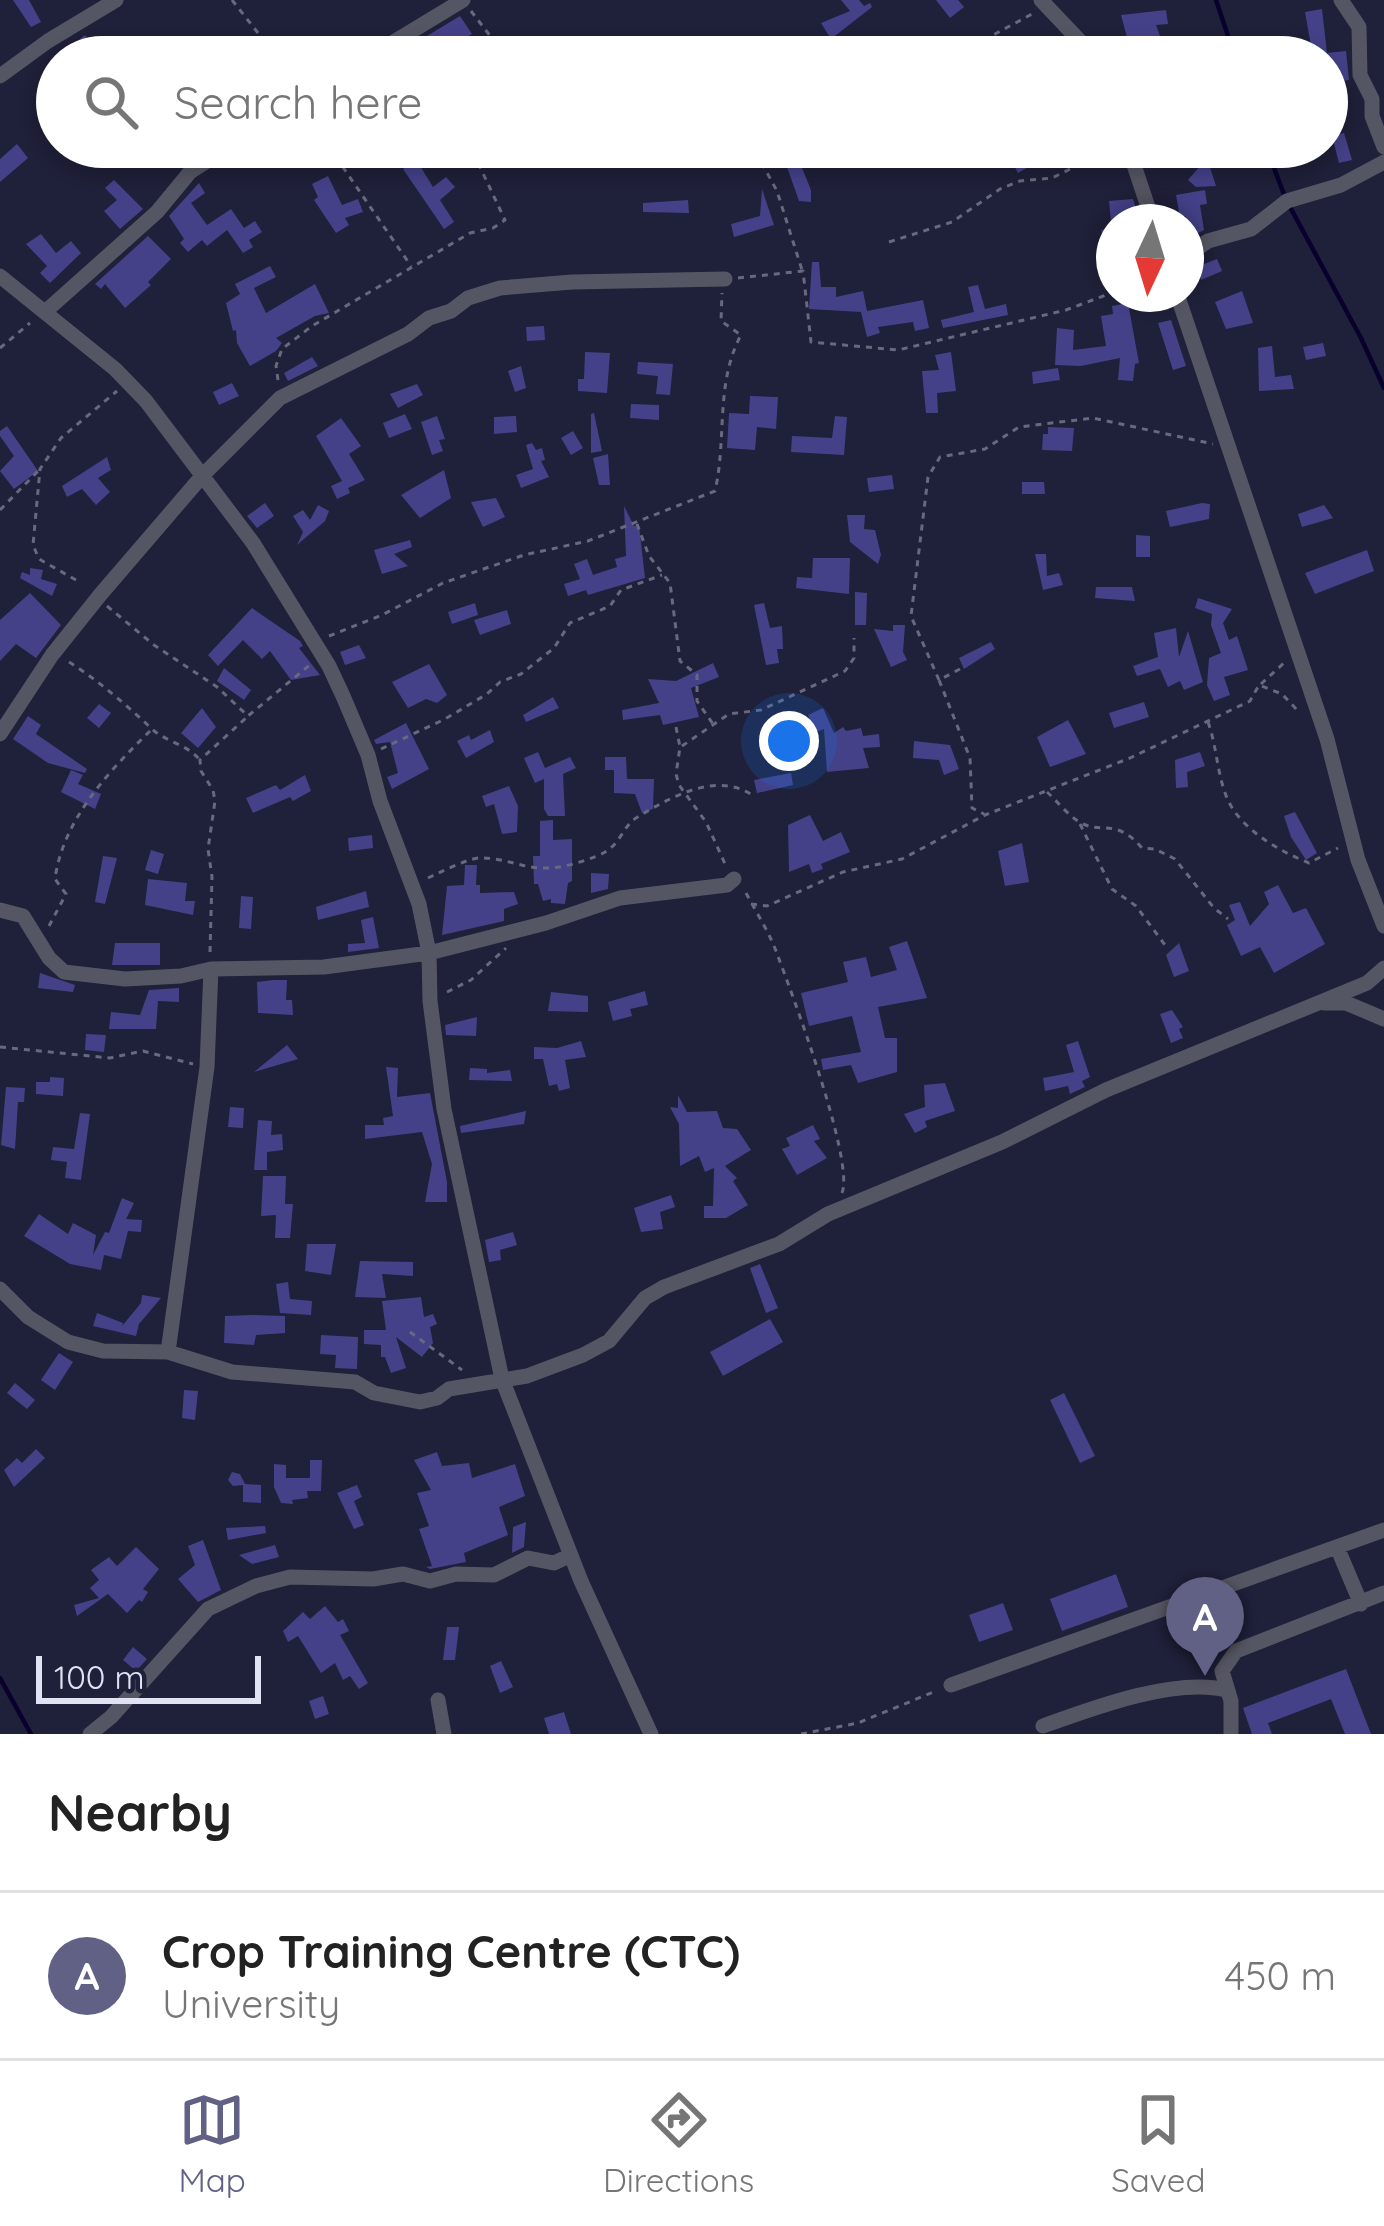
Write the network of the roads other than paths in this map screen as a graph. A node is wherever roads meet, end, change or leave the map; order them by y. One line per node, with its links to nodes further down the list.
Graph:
1 (116, 0): 5 (street)
2 (463, 0): 6 (street)
3 (1341, 0): 10 (street)
4 (1047, 6): 7 (street)
5 (61, 36)
6 (404, 36)
7 (1076, 36)
8 (36, 52): 9 (street)
9 (0, 76)
10 (1384, 147)
11 (1384, 162): 15 (street)
12 (196, 168): 18 (street)
13 (1135, 168): 14 (street)
14 (1147, 204)
15 (1204, 244)
16 (0, 276): 18 (street)
17 (724, 279): 20 (street)
18 (46, 311): 20 (street)
19 (1183, 312): 24 (street)
20 (203, 475): 21 (street); 25 (street)
21 (0, 734)
22 (734, 879): 25 (street)
23 (0, 910): 26 (street)
24 (1384, 925)
25 (429, 953): 26 (street); 32 (street)
26 (211, 968): 31 (street)
27 (1384, 968): 28 (street)
28 (1318, 1003): 29 (street); 32 (street)
29 (1384, 1019)
30 (0, 1289): 31 (street)
31 (168, 1352): 32 (street)
32 (502, 1379): 35 (street)
33 (1384, 1530): 34 (street)
34 (1337, 1547): 37 (street); 38 (street)
35 (571, 1555): 42 (street); 44 (street)
36 (1384, 1593): 37 (street)
37 (1361, 1604): 39 (street)
38 (951, 1685)
39 (1226, 1690): 41 (street); 45 (street)
40 (438, 1700): 43 (street)
41 (1043, 1726)
42 (90, 1734)
43 (444, 1734)
44 (651, 1734)
45 (1232, 1734)

